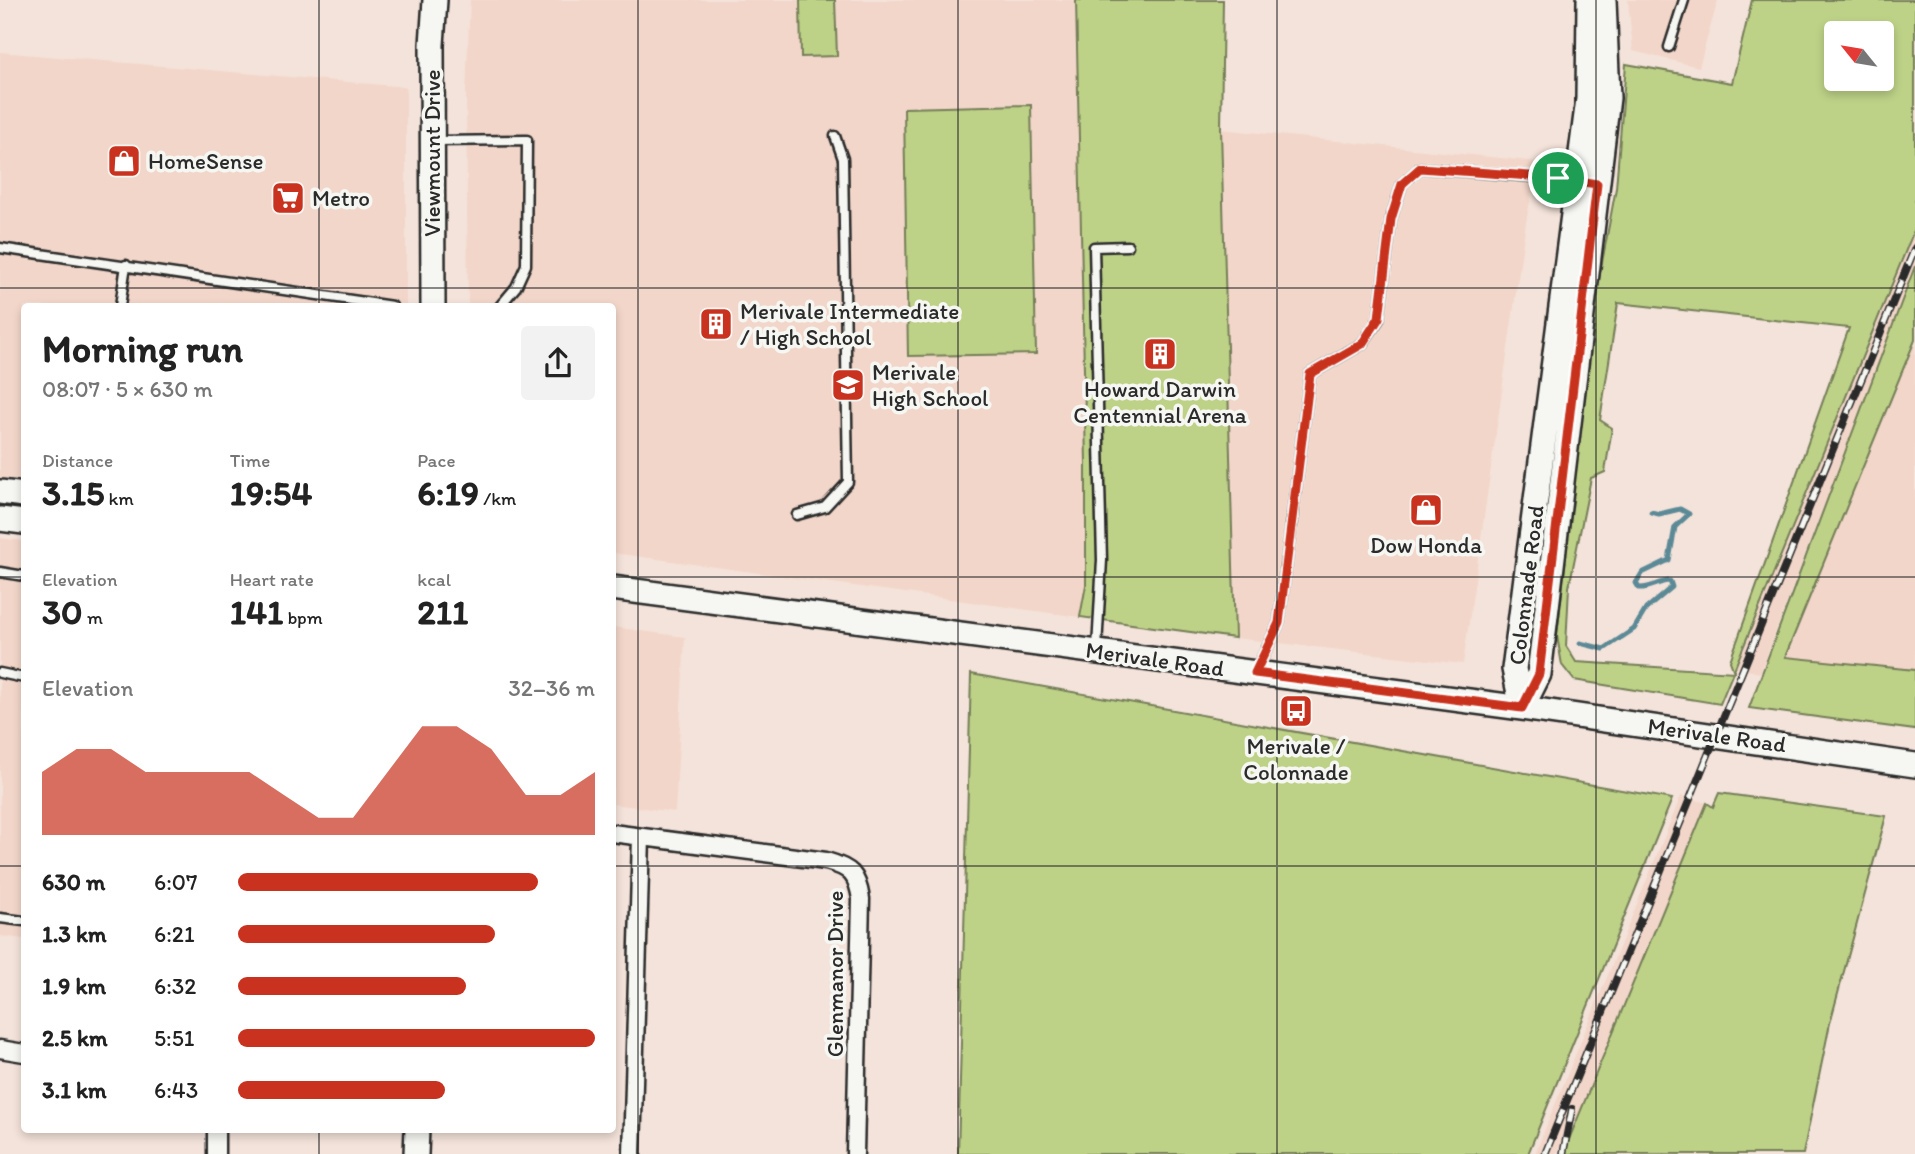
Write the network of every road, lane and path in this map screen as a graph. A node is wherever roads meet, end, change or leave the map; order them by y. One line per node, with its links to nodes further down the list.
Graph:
1 (435, 0): 7 (main road, Viewmount Drive)
2 (1589, 0): 8 (main road, Colonnade Road)
3 (1604, 0): 8 (main road, Colonnade Road)
4 (1684, 0): 5 (lane)
5 (1669, 47)
6 (835, 136): 18 (lane)
7 (433, 141): 14 (main road, Viewmount Drive); 15 (lane)
8 (1587, 182): 26 (lane); 28 (main road, Colonnade Road)
9 (1128, 246): 24 (lane)
10 (0, 248): 11 (lane)
11 (126, 265): 12 (lane); 13 (lane)
12 (120, 303)
13 (372, 303)
14 (433, 303)
15 (502, 303)
16 (0, 492): 17 (main road)
17 (21, 495)
18 (797, 515)
19 (0, 519): 20 (main road)
20 (21, 522)
21 (0, 572): 22 (lane)
22 (21, 576)
23 (616, 589): 24 (main road, Merivale Road)
24 (1097, 651): 26 (main road, Merivale Road)
25 (0, 673): 27 (lane)
26 (1255, 673): 28 (main road, Merivale Road)
27 (21, 677)
28 (1522, 708): 29 (main road, Merivale Road)
29 (1912, 763)
30 (616, 834): 31 (street, Glenmanor Drive)
31 (642, 837): 40 (street); 41 (street, Glenmanor Drive)
32 (0, 918): 33 (lane)
33 (21, 921)
34 (0, 1049): 35 (street)
35 (21, 1052)
36 (216, 1133): 38 (street)
37 (417, 1133): 39 (main road)
38 (216, 1154)
39 (416, 1154)
40 (632, 1154)
41 (855, 1154)

